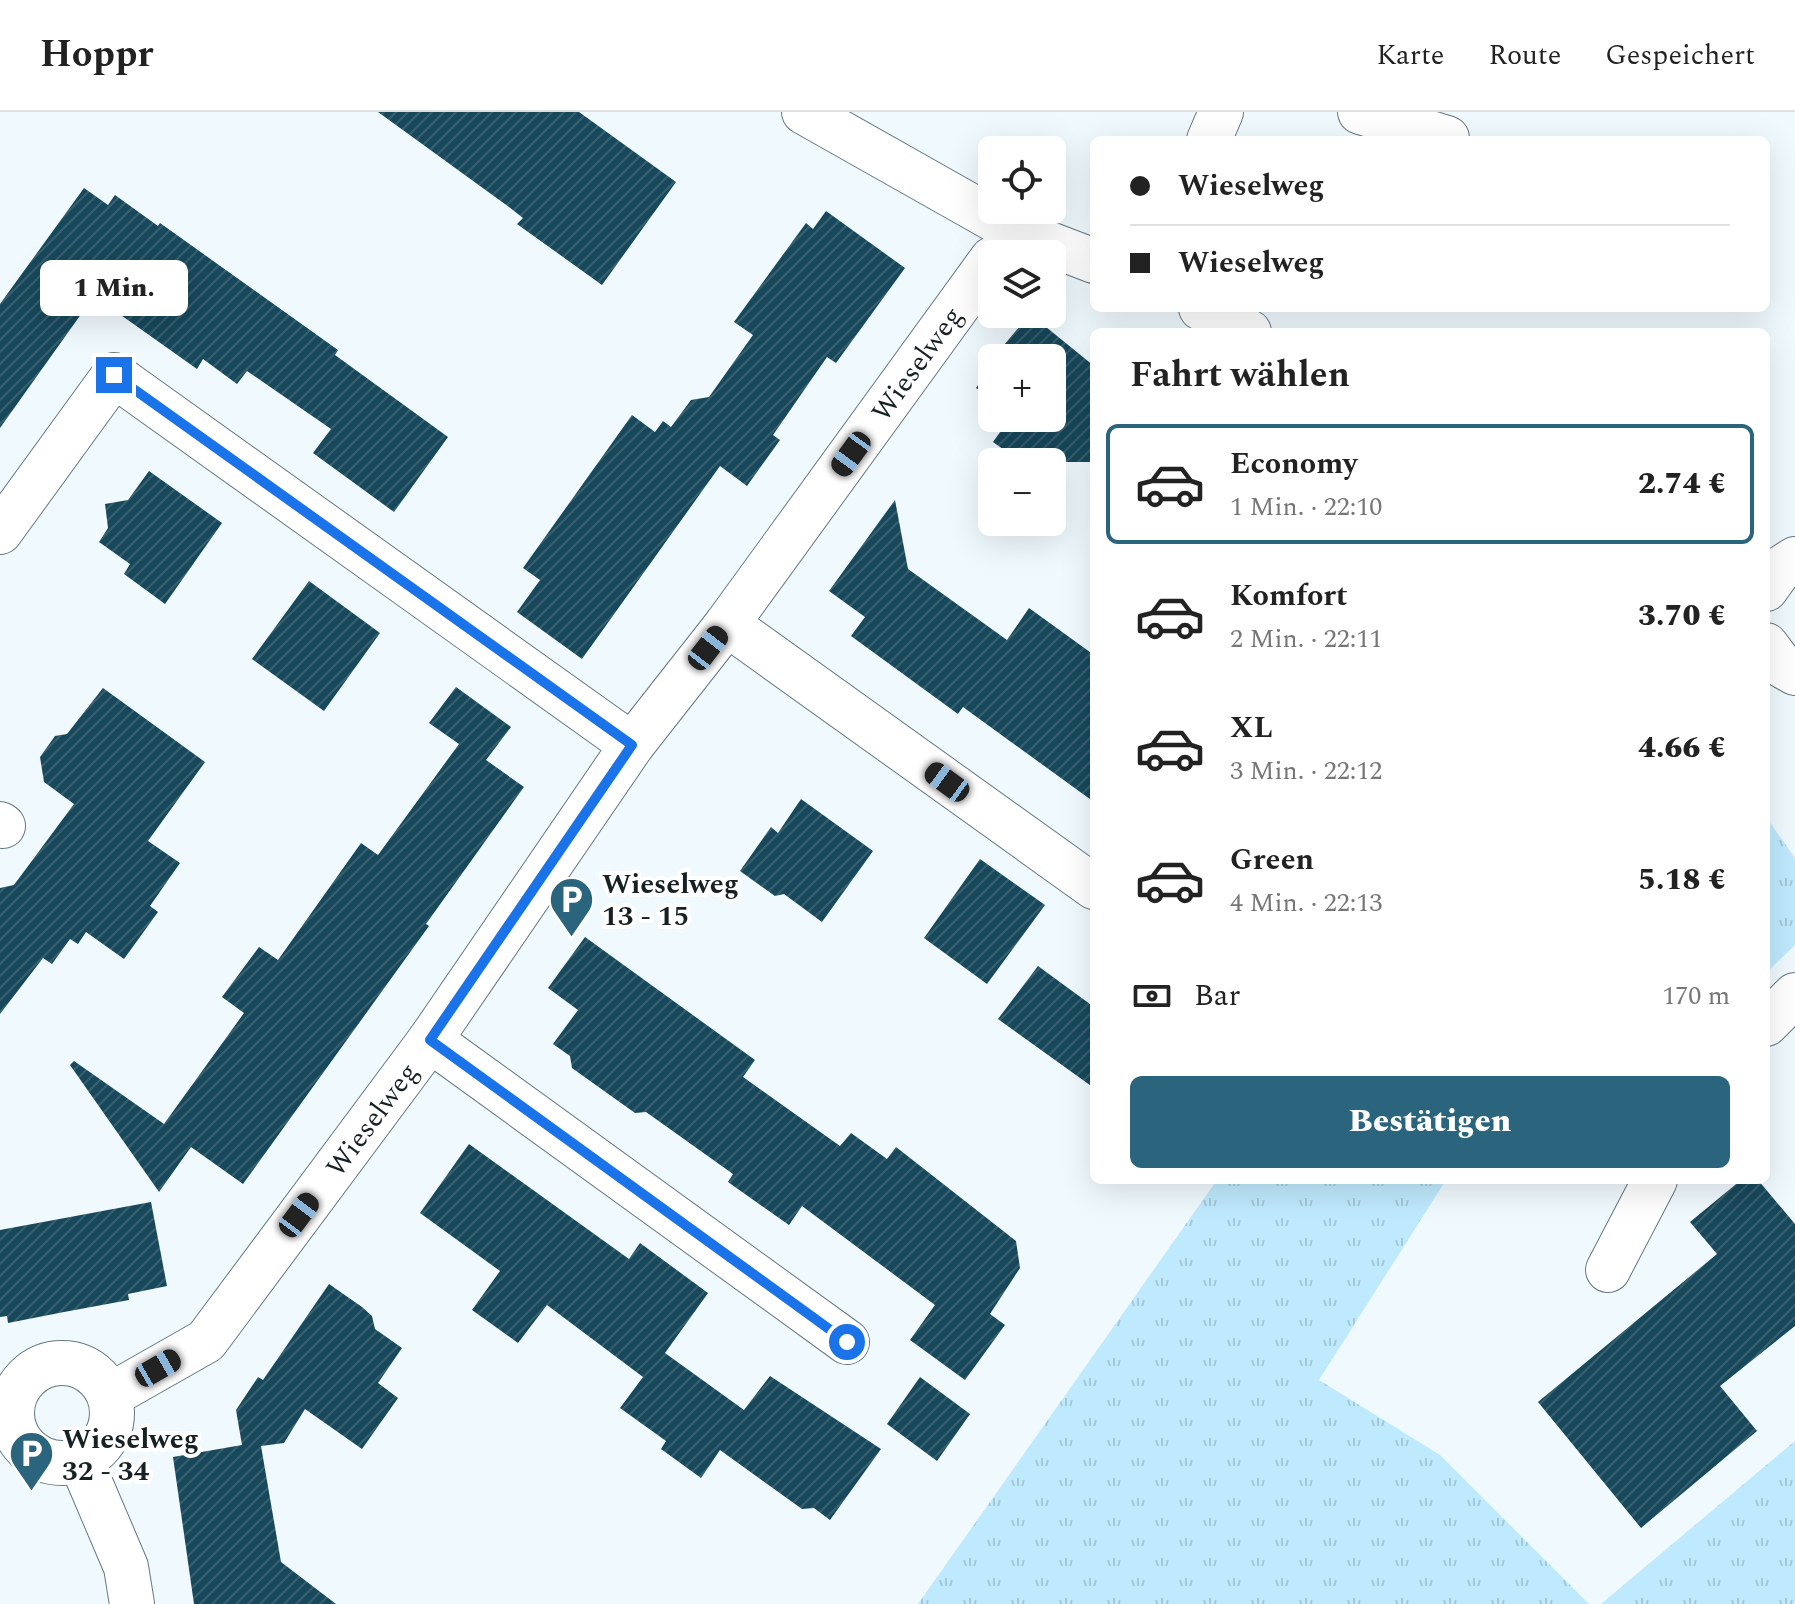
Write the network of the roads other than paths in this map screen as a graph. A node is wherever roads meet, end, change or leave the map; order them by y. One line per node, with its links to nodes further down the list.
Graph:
1 (804, 112): 6 (street)
2 (1221, 112): 4 (street)
3 (1360, 112): 5 (street)
4 (1211, 136)
5 (1440, 136)
6 (988, 240)
7 (1066, 257): 8 (street)
8 (1090, 260)
9 (978, 278): 15 (street, Wieselweg)
10 (1209, 312): 11 (street)
11 (1241, 328)
12 (0, 532): 18 (street)
13 (1795, 559): 14 (street)
14 (1770, 583)
15 (727, 624): 18 (street, Wieselweg); 19 (street)
16 (1770, 650): 17 (street)
17 (1795, 673)
18 (632, 745): 22 (street, Wieselweg)
19 (1090, 884)
20 (1795, 995): 21 (street)
21 (1770, 1020)
22 (430, 1040): 25 (street, Wieselweg); 26 (street, Wieselweg)
23 (1653, 1184): 24 (street)
24 (1608, 1270)
25 (847, 1342)
26 (111, 1395): 27 (street); 27 (street)
27 (80, 1459): 28 (street)
28 (132, 1604)

